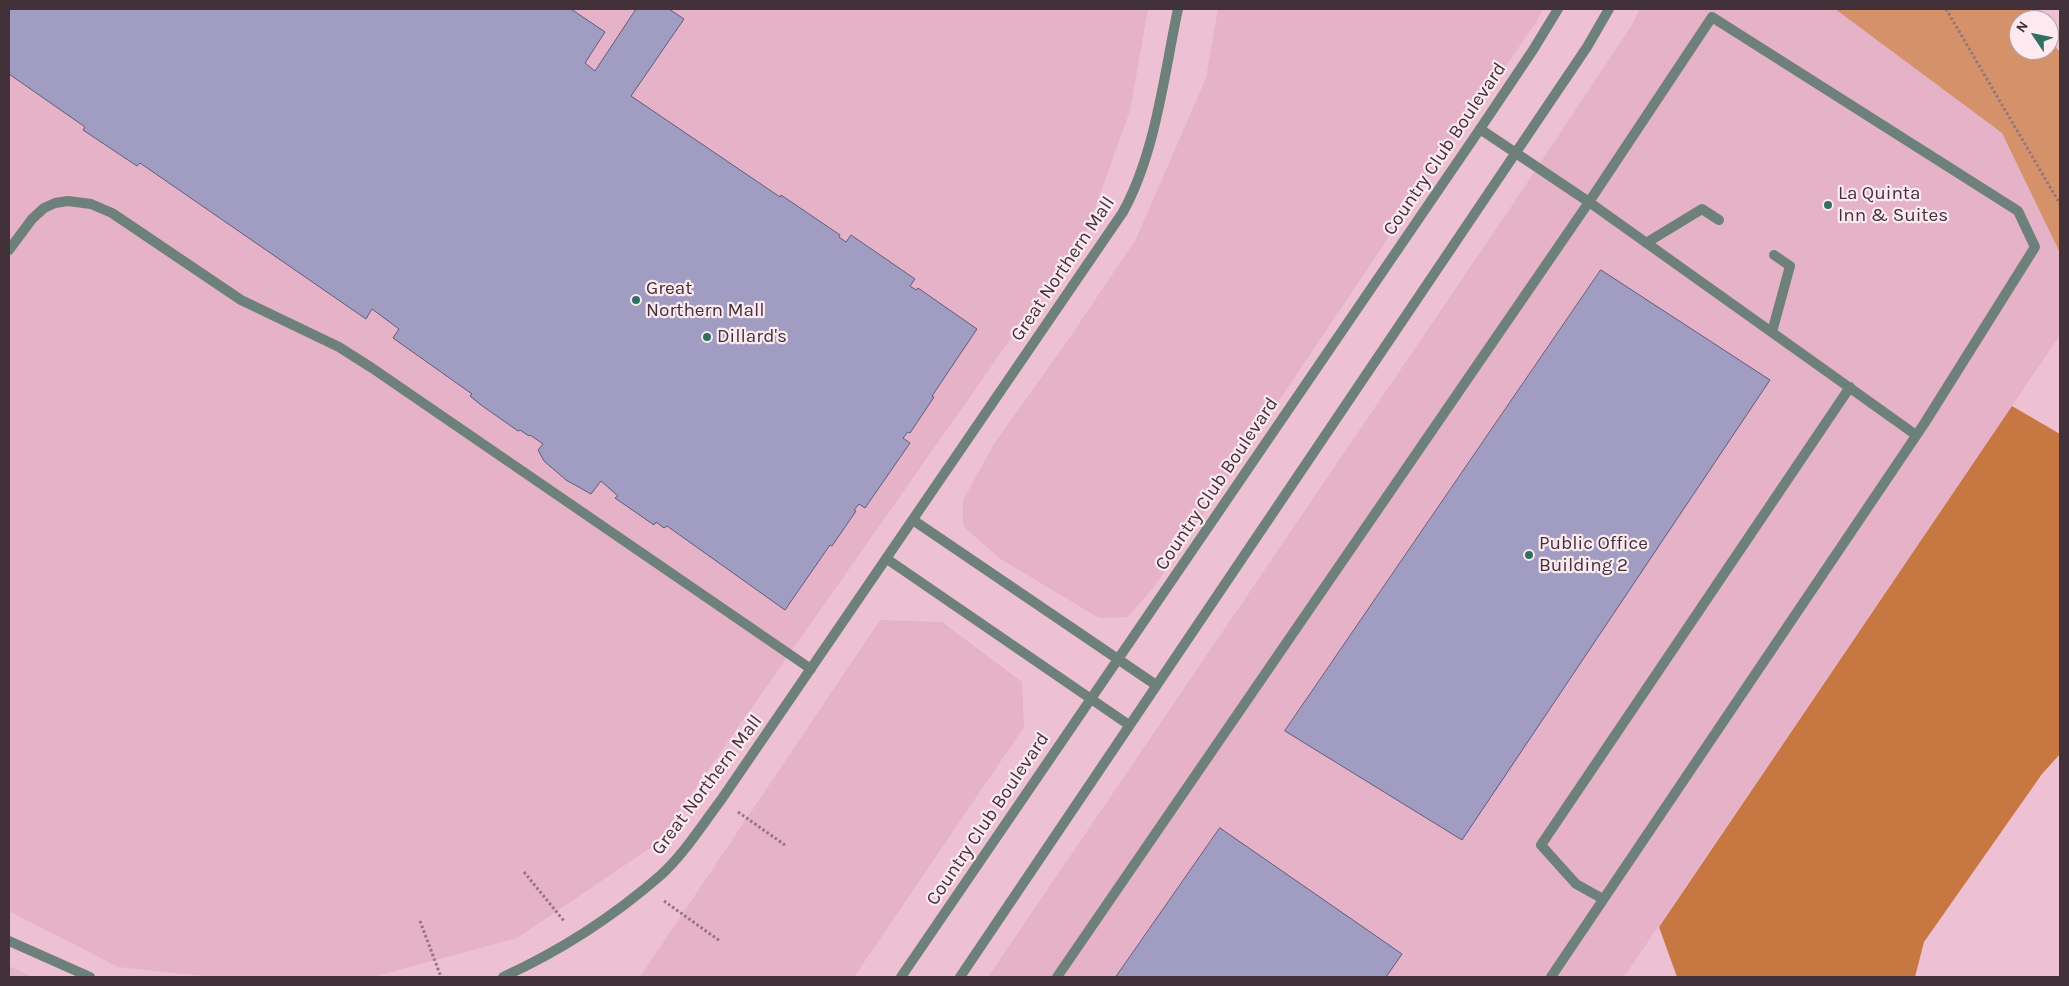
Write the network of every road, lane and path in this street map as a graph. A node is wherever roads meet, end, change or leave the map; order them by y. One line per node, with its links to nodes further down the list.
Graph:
1 (1178, 9): 16 (street, Great Northern Mall)
2 (1558, 9): 5 (street, Country Club Boulevard)
3 (1609, 9): 6 (street)
4 (1946, 9): 8 (path)
5 (1480, 129): 6 (street); 18 (street, Country Club Boulevard)
6 (1514, 154): 7 (street); 20 (street)
7 (1589, 202): 10 (street); 15 (street); 37 (street)
8 (2060, 204)
9 (1719, 220): 10 (street)
10 (1646, 243): 13 (street)
11 (9, 250): 19 (street)
12 (1774, 254): 13 (street)
13 (1772, 332): 14 (street)
14 (1850, 387): 15 (street); 27 (street)
15 (1916, 435): 27 (street)
16 (913, 520): 17 (street, Great Northern Mall); 18 (street)
17 (887, 559): 19 (street, Great Northern Mall); 21 (street)
18 (1118, 661): 20 (street); 21 (street, Country Club Boulevard)
19 (811, 669): 23 (street, Great Northern Mall)
20 (1156, 686): 22 (street)
21 (1091, 700): 22 (street); 35 (street, Country Club Boulevard)
22 (1129, 725): 36 (street)
23 (721, 800): 24 (path); 26 (street, Great Northern Mall)
24 (785, 845)
25 (524, 872): 29 (path)
26 (645, 887): 29 (street, Great Northern Mall); 31 (path)
27 (1603, 899): 38 (street)
28 (420, 921): 33 (path)
29 (577, 937): 34 (street, Great Northern Mall)
30 (9, 941): 32 (street)
31 (720, 941)
32 (90, 977)
33 (441, 977)
34 (503, 977)
35 (901, 977)
36 (960, 977)
37 (1057, 977)
38 (1551, 977)

